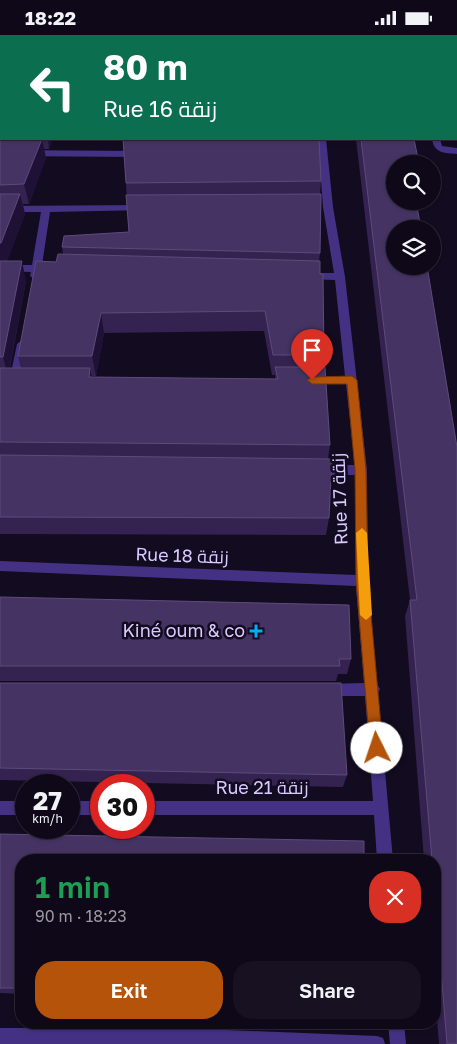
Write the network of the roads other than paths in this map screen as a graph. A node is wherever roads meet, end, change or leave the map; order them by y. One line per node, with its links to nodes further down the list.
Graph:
1 (322, 140): 13 (street, Rue 17 زنقة)
2 (436, 140): 3 (street)
3 (457, 151)
4 (0, 153): 5 (street)
5 (147, 154)
6 (153, 208): 8 (street)
7 (0, 209): 8 (street)
8 (46, 209): 10 (street)
9 (0, 267): 10 (street)
10 (36, 268): 11 (street); 14 (street)
11 (66, 269)
12 (291, 276): 13 (street)
13 (340, 277): 17 (street, Rue 17 زنقة)
14 (33, 287)
15 (24, 335): 18 (street)
16 (302, 380): 17 (street)
17 (352, 380): 20 (street, Rue 17 زنقة)
18 (0, 382)
19 (302, 470): 20 (street)
20 (360, 470): 22 (street, Rue 17 زنقة)
21 (0, 566): 22 (street, Rue 18 زنقة)
22 (362, 581): 23 (street, Rue 17 زنقة)
23 (373, 689): 24 (street); 28 (street, Rue 17 زنقة)
24 (309, 690)
25 (0, 808): 26 (street)
26 (15, 808)
27 (155, 808): 28 (street, Rue 21 زنقة)
28 (381, 808): 29 (street, Rue 17 زنقة)
29 (385, 854)
30 (397, 1029): 33 (street)
31 (0, 1036): 32 (street)
32 (377, 1044)
33 (398, 1044)

